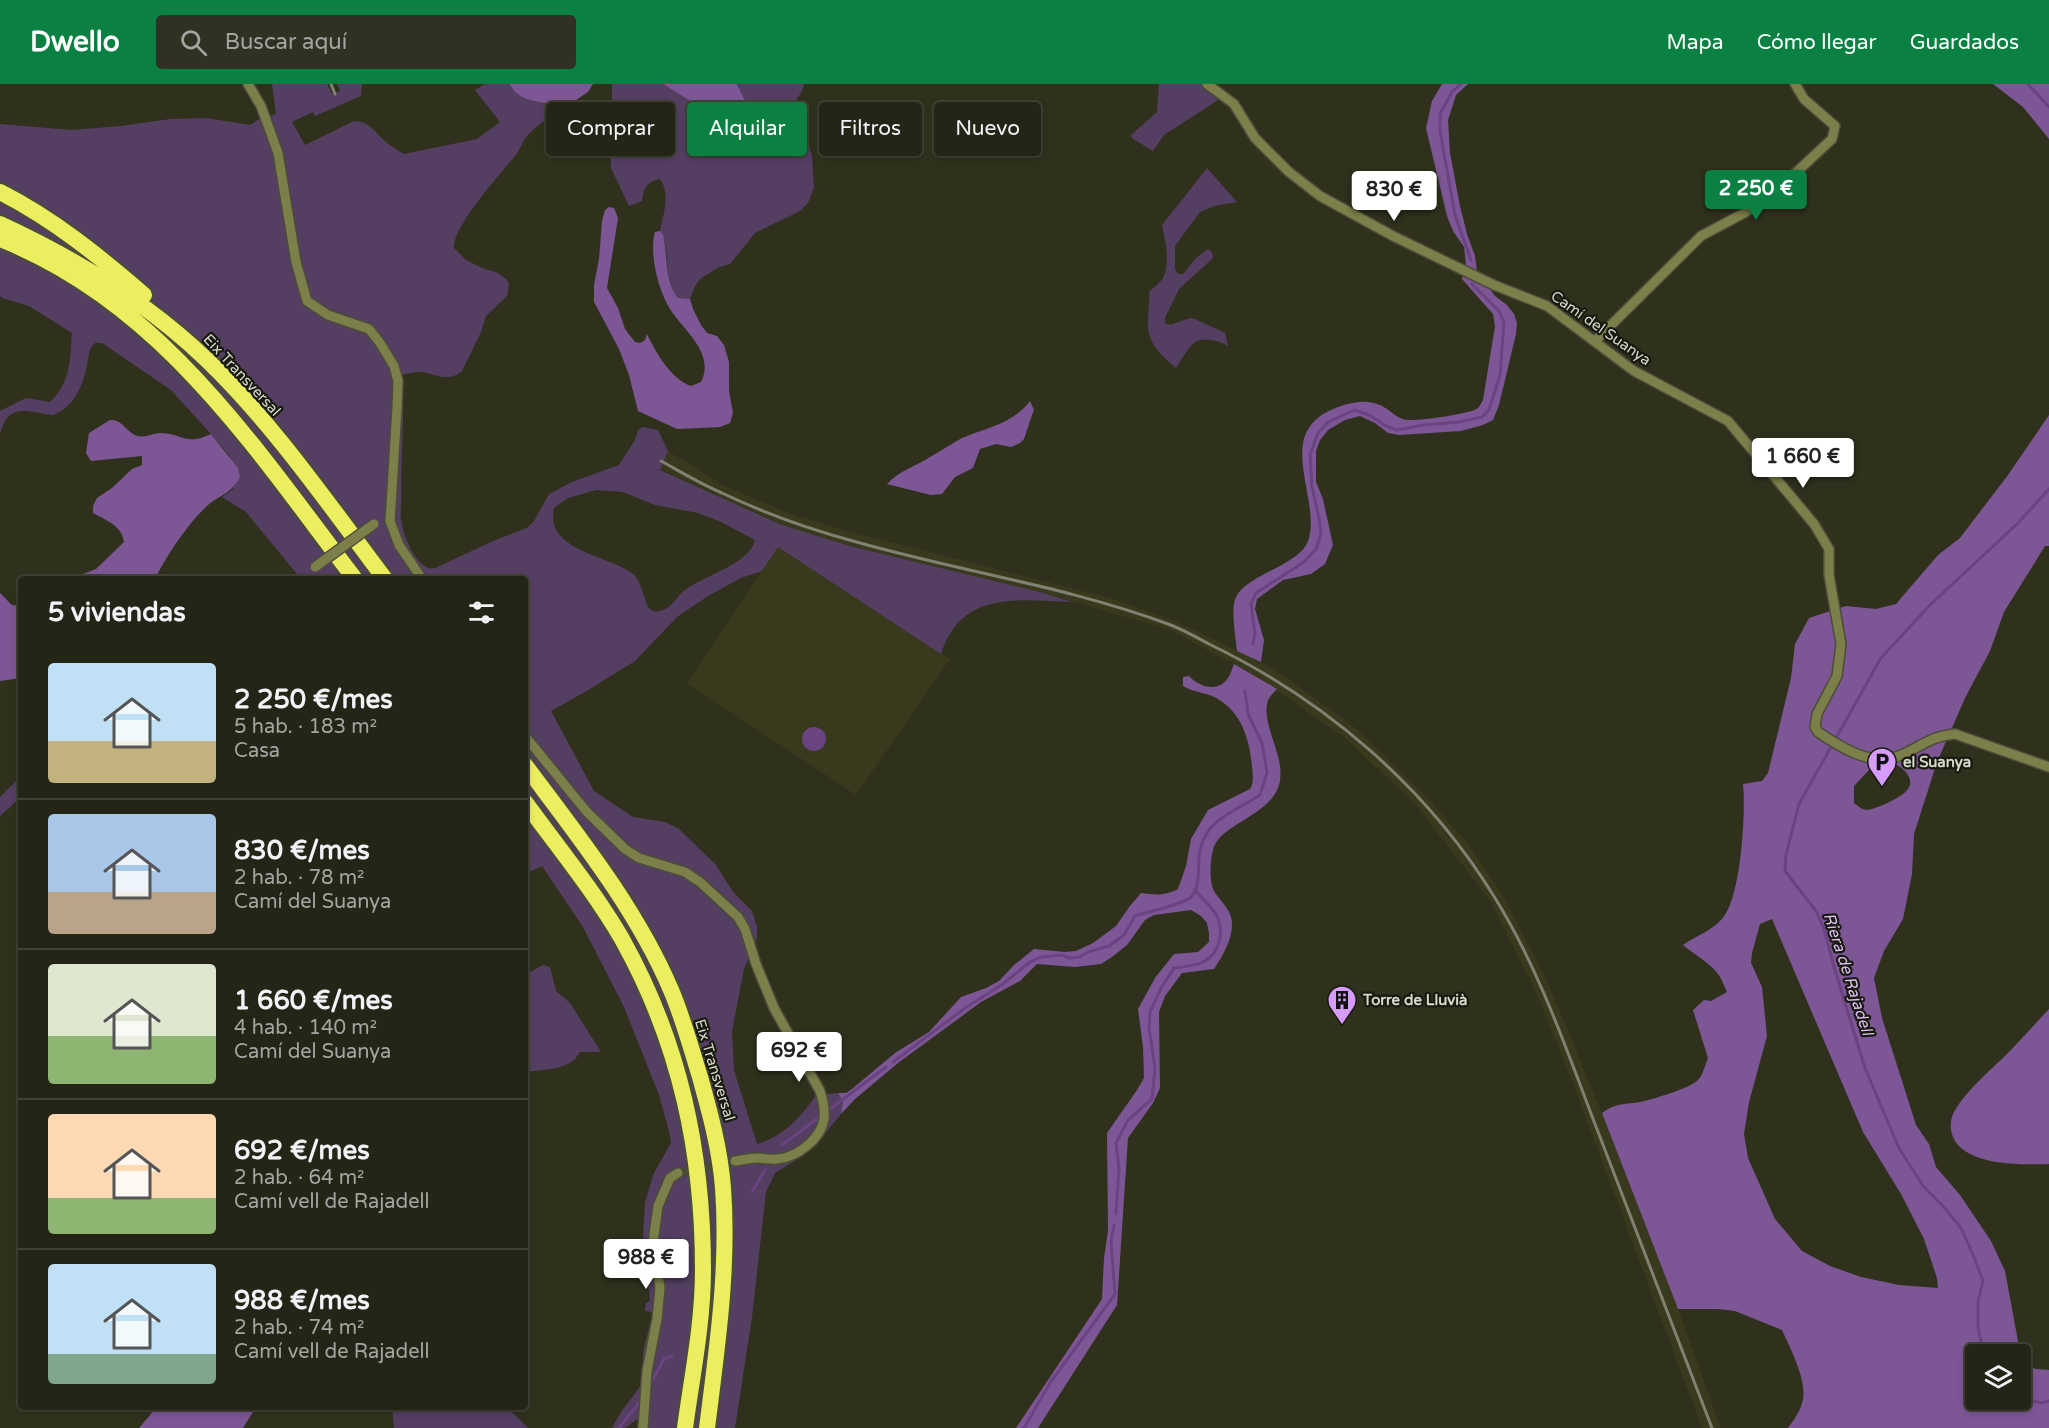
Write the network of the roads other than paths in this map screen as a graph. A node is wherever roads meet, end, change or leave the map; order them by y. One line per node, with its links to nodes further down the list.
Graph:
1 (248, 84): 11 (street)
2 (1207, 84): 9 (street, Camí del Suanya)
3 (1795, 84): 9 (street)
4 (0, 192): 10 (highway)
5 (0, 224): 10 (highway, Eix Transversal)
6 (0, 239): 8 (highway)
7 (0, 249): 8 (highway)
8 (84, 282): 13 (highway)
9 (1595, 341): 17 (street, Camí del Suanya)
10 (207, 360): 14 (highway, Eix Transversal)
11 (390, 518): 12 (street, bridge); 15 (street)
12 (306, 572)
13 (353, 576)
14 (383, 576)
15 (420, 576)
16 (528, 740): 20 (street)
17 (2049, 766)
18 (528, 769): 24 (highway, Eix Transversal)
19 (528, 806): 23 (highway)
20 (735, 1161)
21 (678, 1173): 22 (street)
22 (643, 1428)
23 (685, 1428)
24 (707, 1428)

